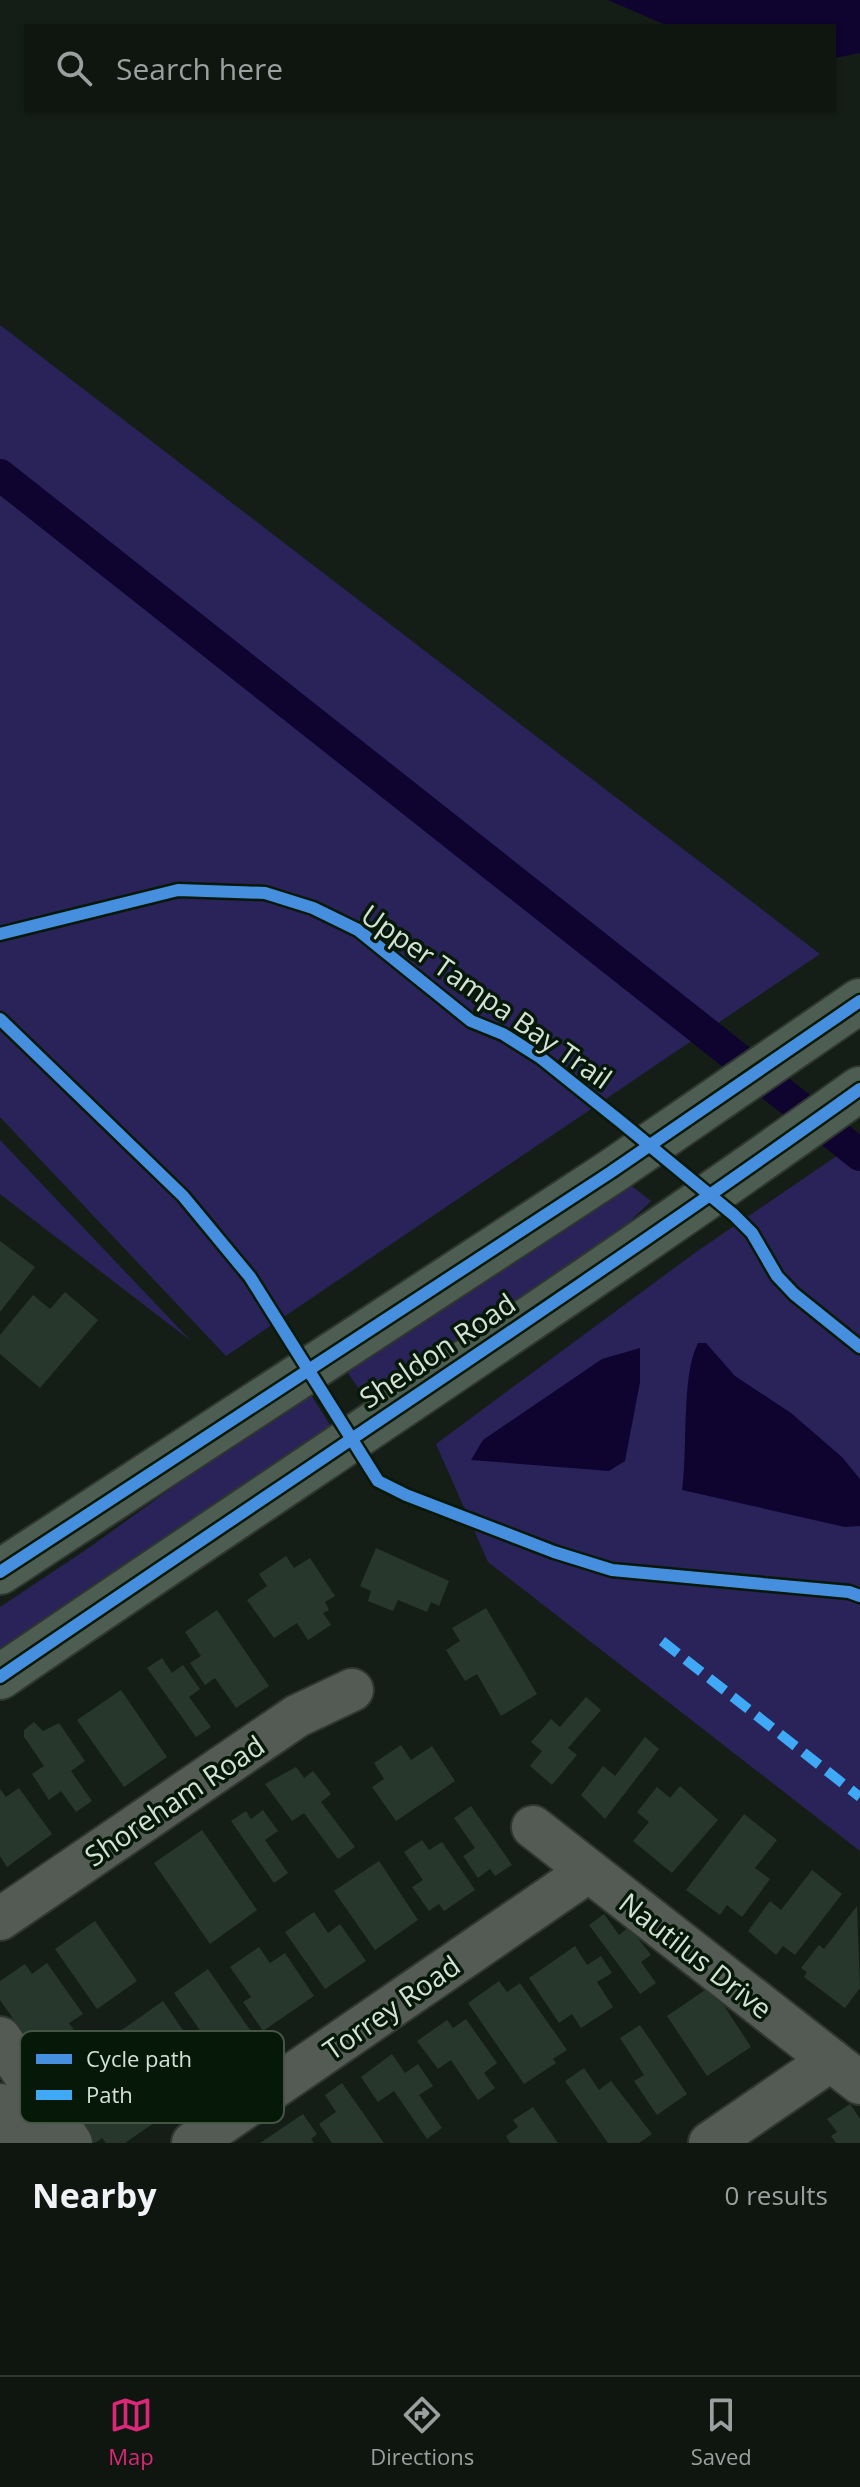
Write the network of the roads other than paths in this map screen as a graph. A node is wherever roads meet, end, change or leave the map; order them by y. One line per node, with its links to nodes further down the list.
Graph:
1 (860, 1001): 3 (main road, Sheldon Road)
2 (860, 1089): 4 (main road, Sheldon Road)
3 (0, 1572)
4 (0, 1677)
5 (352, 1690): 8 (street, Shoreham Road)
6 (533, 1827): 7 (street, Nautilus Drive)
7 (589, 1871): 11 (street, Nautilus Drive); 12 (street, Torrey Road)
8 (0, 1919)
9 (0, 2038): 10 (street)
10 (20, 2068)
11 (846, 2072): 19 (street)
12 (284, 2080)
13 (0, 2105): 16 (street)
14 (57, 2123): 17 (street)
15 (222, 2123): 18 (street, Torrey Road)
16 (26, 2143)
17 (71, 2143)
18 (193, 2143)
19 (710, 2143)

